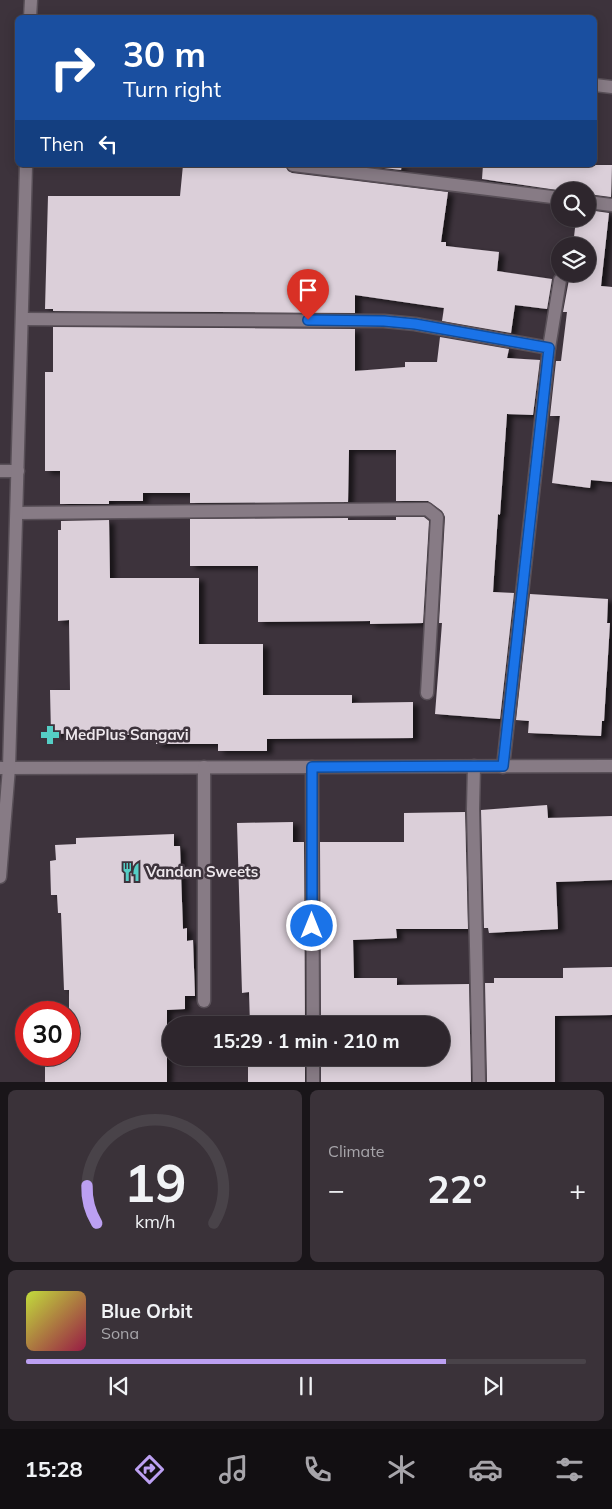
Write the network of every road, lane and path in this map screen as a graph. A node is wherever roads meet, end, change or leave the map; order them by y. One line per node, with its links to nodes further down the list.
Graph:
1 (31, 0): 2 (street)
2 (30, 15)
3 (597, 85): 4 (street)
4 (612, 87)
5 (26, 167): 11 (street)
6 (310, 167): 7 (street)
7 (551, 197)
8 (596, 203): 9 (street)
9 (612, 205)
10 (560, 282): 12 (street)
11 (22, 319): 12 (street); 14 (street)
12 (549, 348): 19 (street)
13 (0, 471): 14 (street)
14 (18, 471): 15 (street)
15 (17, 513): 16 (street); 22 (street)
16 (427, 693)
17 (612, 764): 19 (street)
18 (474, 766): 19 (street); 21 (street); 28 (street)
19 (503, 766)
20 (204, 767): 21 (street); 22 (street); 24 (street)
21 (312, 767): 25 (street)
22 (5, 768): 23 (street)
23 (0, 877)
24 (204, 1001)
25 (313, 1016)
26 (313, 1066): 27 (street)
27 (313, 1082)
28 (479, 1082)

